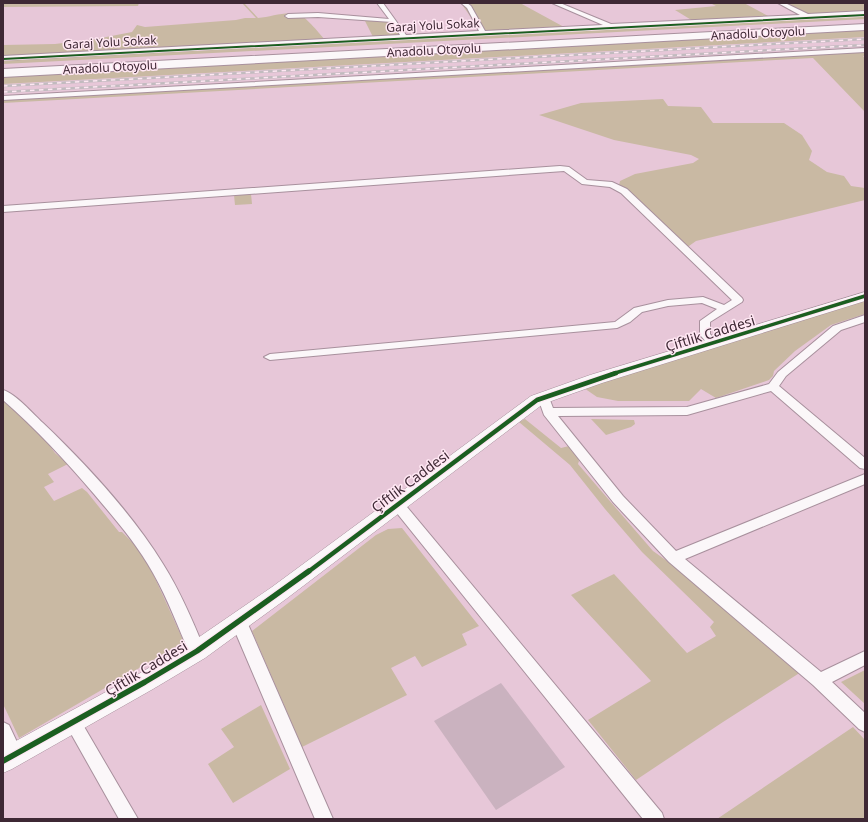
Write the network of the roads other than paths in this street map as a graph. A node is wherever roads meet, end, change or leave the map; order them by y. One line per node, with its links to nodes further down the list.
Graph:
1 (380, 3): 8 (street)
2 (464, 3): 12 (street)
3 (555, 3): 10 (street)
4 (781, 3): 7 (street)
5 (865, 13): 7 (street, Garaj Yolu Sokak)
6 (288, 16): 8 (street)
7 (808, 16): 10 (street, Garaj Yolu Sokak)
8 (394, 21): 13 (street)
9 (865, 22): 16 (highway, Anadolu Otoyolu)
10 (611, 26): 12 (street, Garaj Yolu Sokak)
11 (865, 27): 17 (highway, Anadolu Otoyolu)
12 (483, 33): 13 (street, Garaj Yolu Sokak)
13 (404, 37): 15 (street, Garaj Yolu Sokak)
14 (865, 50): 18 (street)
15 (3, 58)
16 (3, 68)
17 (3, 73)
18 (3, 98)
19 (3, 209): 21 (street)
20 (865, 296): 23 (street, Çiftlik Caddesi)
21 (723, 308): 23 (street); 24 (street)
22 (865, 318): 25 (street)
23 (714, 344): 27 (street, Çiftlik Caddesi)
24 (270, 356)
25 (773, 387): 27 (street); 28 (street)
26 (3, 394): 33 (street)
27 (546, 405): 30 (street, Çiftlik Caddesi); 31 (street)
28 (865, 465)
29 (865, 479): 31 (street)
30 (397, 504): 32 (street, Çiftlik Caddesi); 42 (street)
31 (674, 558): 35 (street)
32 (239, 622): 33 (street, Çiftlik Caddesi); 41 (street)
33 (197, 651): 36 (street, Çiftlik Caddesi)
34 (865, 658): 35 (street)
35 (819, 680): 37 (street)
36 (73, 723): 39 (street, Çiftlik Caddesi); 40 (street)
37 (865, 724)
38 (3, 730): 39 (street)
39 (8, 758)
40 (129, 819)
41 (324, 819)
42 (655, 819)

